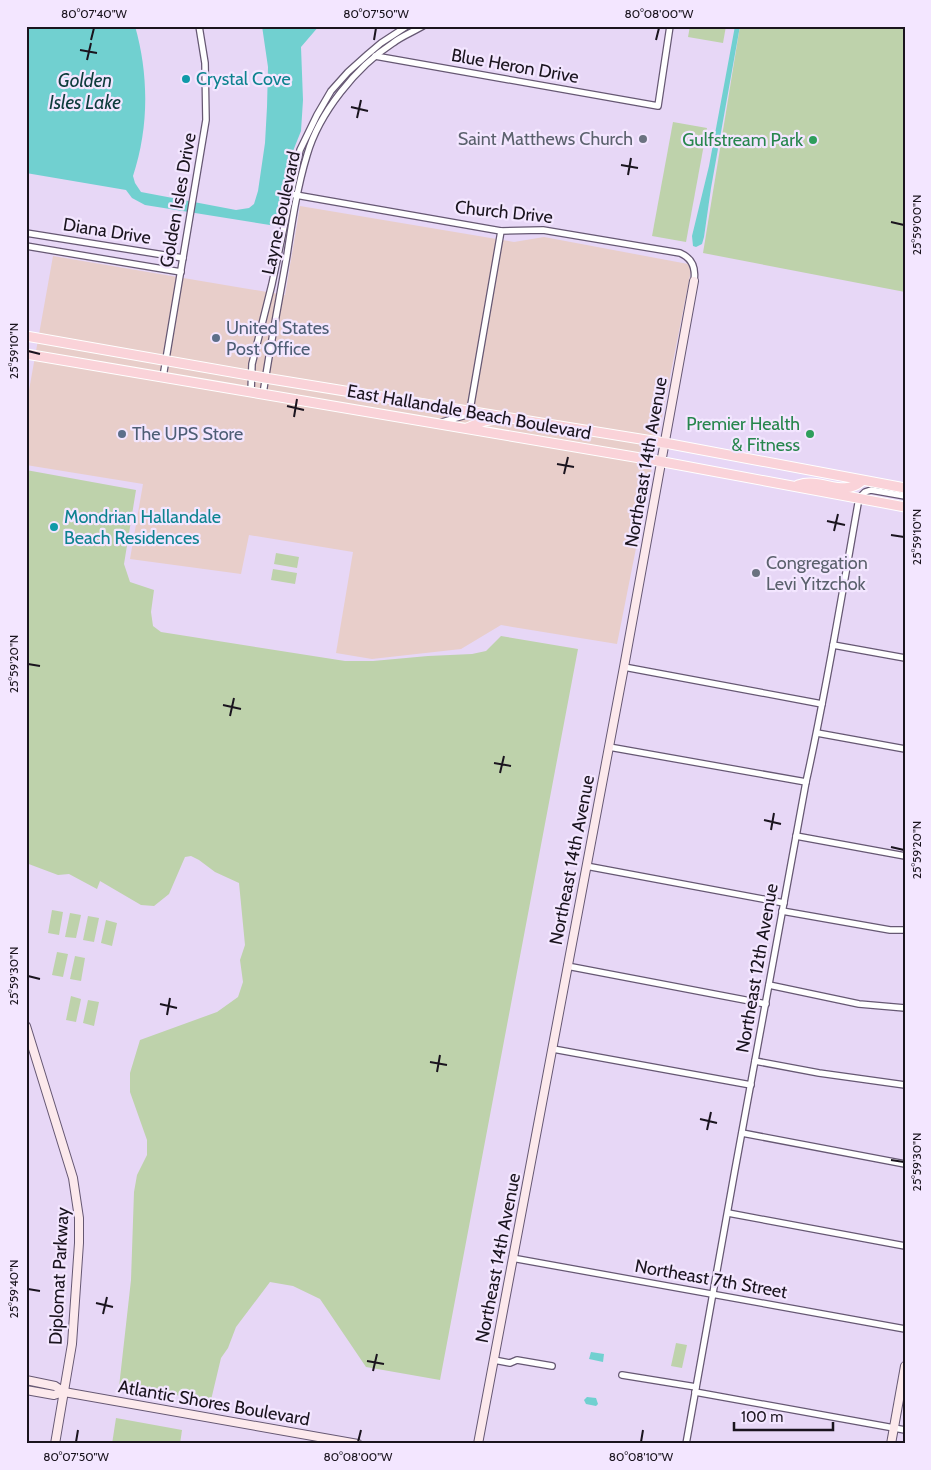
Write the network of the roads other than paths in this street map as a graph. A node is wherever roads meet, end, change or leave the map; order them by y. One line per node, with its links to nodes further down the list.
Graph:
1 (199, 26): 13 (street, Golden Isles Drive)
2 (407, 26): 5 (street, Layne Boulevard)
3 (423, 26): 6 (street, Layne Boulevard)
4 (670, 26): 6 (street, Blue Heron Drive)
5 (368, 54): 6 (street, Blue Heron Drive); 7 (street, Layne Boulevard)
6 (376, 56): 8 (street, Layne Boulevard)
7 (308, 133): 8 (street); 9 (street, Layne Boulevard)
8 (314, 137): 9 (street, Layne Boulevard)
9 (294, 195): 10 (street, Church Drive); 19 (street, Layne Boulevard); 21 (street, Layne Boulevard)
10 (501, 231): 15 (street, Church Drive); 24 (street)
11 (26, 233): 13 (street, Diana Drive)
12 (26, 246): 14 (street, Diana Drive)
13 (183, 258): 14 (street, Golden Isles Drive)
14 (181, 272): 18 (street, Golden Isles Drive)
15 (694, 281): 28 (street, Northeast 14th Avenue)
16 (26, 336): 18 (main road, East Hallandale Beach Boulevard)
17 (26, 354): 20 (main road, East Hallandale Beach Boulevard)
18 (166, 360): 19 (main road, East Hallandale Beach Boulevard); 20 (street, Golden Isles Drive)
19 (252, 375): 21 (main road, East Hallandale Beach Boulevard); 22 (street, Layne Boulevard)
20 (163, 377): 22 (main road, East Hallandale Beach Boulevard)
21 (265, 378): 23 (street, Layne Boulevard); 24 (main road, East Hallandale Beach Boulevard)
22 (251, 392): 23 (main road, East Hallandale Beach Boulevard)
23 (263, 394): 26 (main road, East Hallandale Beach Boulevard)
24 (470, 410): 25 (main road, East Hallandale Beach Boulevard); 26 (street)
25 (509, 417): 27 (main road); 28 (main road, East Hallandale Beach Boulevard)
26 (436, 423): 27 (main road, East Hallandale Beach Boulevard)
27 (468, 428): 29 (main road, East Hallandale Beach Boulevard)
28 (665, 443): 29 (street, Northeast 14th Avenue); 30 (main road, East Hallandale Beach Boulevard)
29 (661, 461): 31 (main road, East Hallandale Beach Boulevard); 38 (street, Northeast 14th Avenue)
30 (862, 481): 31 (main road); 32 (main road, East Hallandale Beach Boulevard)
31 (796, 486): 34 (main road, East Hallandale Beach Boulevard)
32 (905, 488)
33 (905, 496): 34 (street)
34 (859, 498): 35 (main road, East Hallandale Beach Boulevard); 36 (street, Northeast 12th Avenue)
35 (905, 507)
36 (833, 645): 37 (street); 39 (street, Northeast 12th Avenue)
37 (905, 658)
38 (624, 667): 39 (street); 41 (street, Northeast 14th Avenue)
39 (822, 704): 40 (street, Northeast 12th Avenue)
40 (817, 733): 42 (street); 43 (street, Northeast 12th Avenue)
41 (609, 747): 43 (street); 46 (street, Northeast 14th Avenue)
42 (905, 750)
43 (806, 782): 44 (street, Northeast 12th Avenue)
44 (796, 836): 45 (street); 47 (street, Northeast 12th Avenue)
45 (905, 856)
46 (586, 866): 47 (street); 50 (street, Northeast 14th Avenue)
47 (784, 903): 48 (street, Northeast 12th Avenue)
48 (782, 911): 49 (street); 51 (street, Northeast 12th Avenue)
49 (905, 930)
50 (567, 966): 52 (street); 55 (street, Northeast 14th Avenue)
51 (769, 985): 52 (street, Northeast 12th Avenue); 53 (street)
52 (766, 1004): 56 (street, Northeast 12th Avenue)
53 (905, 1008)
54 (26, 1026): 73 (street, Diplomat Parkway)
55 (553, 1049): 57 (street); 63 (street, Northeast 14th Avenue)
56 (755, 1061): 57 (street, Northeast 12th Avenue); 58 (street)
57 (751, 1085): 59 (street, Northeast 12th Avenue)
58 (905, 1085)
59 (742, 1133): 60 (street); 61 (street, Northeast 12th Avenue)
60 (905, 1164)
61 (728, 1213): 62 (street); 64 (street, Northeast 12th Avenue)
62 (905, 1246)
63 (512, 1258): 64 (street, Northeast 7th Street); 66 (street, Northeast 14th Avenue)
64 (711, 1294): 65 (street, Northeast 7th Street); 71 (street, Northeast 12th Avenue)
65 (905, 1329)
66 (494, 1360): 67 (street); 78 (street, Northeast 14th Avenue)
67 (552, 1366)
68 (905, 1366): 74 (street)
69 (622, 1376): 71 (street)
70 (26, 1380): 73 (street, Atlantic Shores Boulevard)
71 (695, 1389): 74 (street); 79 (street, Northeast 12th Avenue)
72 (26, 1390): 73 (street, Atlantic Shores Boulevard)
73 (64, 1392): 76 (street, Diplomat Parkway); 77 (street, Atlantic Shores Boulevard)
74 (894, 1428): 75 (street); 80 (street)
75 (905, 1430)
76 (55, 1444)
77 (358, 1444)
78 (478, 1444)
79 (686, 1444)
80 (891, 1444)

